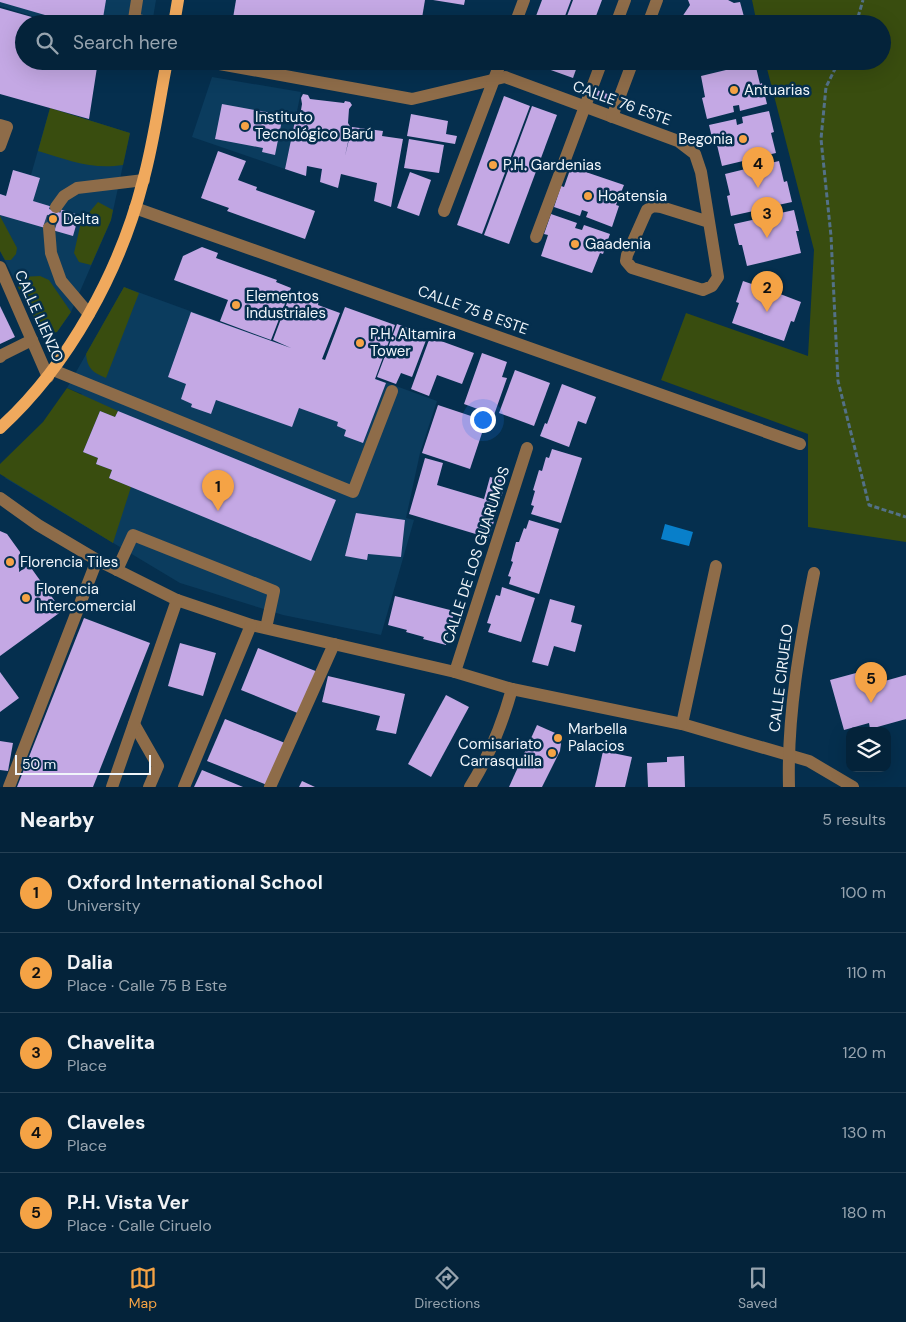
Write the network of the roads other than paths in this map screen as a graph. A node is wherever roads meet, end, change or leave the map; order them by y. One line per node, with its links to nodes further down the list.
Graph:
1 (137, 0): 6 (street)
2 (178, 0): 7 (main road)
3 (524, 0): 8 (street)
4 (625, 0): 9 (street)
5 (657, 0): 10 (street)
6 (135, 15)
7 (176, 15)
8 (518, 15)
9 (619, 15)
10 (651, 15)
11 (165, 70): 21 (main road)
12 (254, 70): 16 (street, CALLE 76 ESTE)
13 (497, 70): 16 (street)
14 (599, 70): 17 (street)
15 (630, 70): 18 (street)
16 (493, 81): 17 (street, CALLE 76 ESTE); 24 (street)
17 (585, 107): 18 (street, CALLE 76 ESTE); 27 (street)
18 (612, 117): 25 (street, CALLE 76 ESTE)
19 (0, 125): 20 (street)
20 (0, 146)
21 (144, 180): 22 (street); 23 (main road)
22 (56, 207)
23 (135, 208): 30 (main road); 36 (street, CALLE 75 B ESTE)
24 (444, 211)
25 (709, 222): 25 (street, CALLE 76 ESTE)
26 (49, 228): 30 (street)
27 (536, 237)
28 (0, 268): 29 (street, CALLE LIENZO)
29 (5, 291): 31 (street, CALLE LIENZO)
30 (89, 314): 33 (main road)
31 (32, 340): 32 (street); 33 (street, CALLE LIENZO)
32 (0, 357)
33 (50, 374): 34 (street); 35 (main road)
34 (392, 391)
35 (1, 426)
36 (800, 444)
37 (527, 448): 47 (street, CALLE DE LOS GUARUMOS)
38 (0, 498): 39 (street)
39 (97, 560): 41 (street); 52 (street)
40 (716, 566): 50 (street)
41 (117, 570): 43 (street); 45 (street)
42 (814, 573): 51 (street, CALLE CIRUELO)
43 (177, 600): 44 (street); 49 (street)
44 (251, 625): 45 (street); 55 (street)
45 (266, 628): 46 (street)
46 (334, 644): 47 (street); 56 (street)
47 (455, 672): 48 (street)
48 (512, 688): 50 (street); 57 (street)
49 (134, 724): 53 (street); 54 (street)
50 (682, 724): 51 (street)
51 (788, 754): 58 (street, CALLE CIRUELO); 59 (street)
52 (9, 787)
53 (112, 787)
54 (150, 787)
55 (184, 787)
56 (270, 787)
57 (470, 787)
58 (789, 787)
59 (853, 787)

